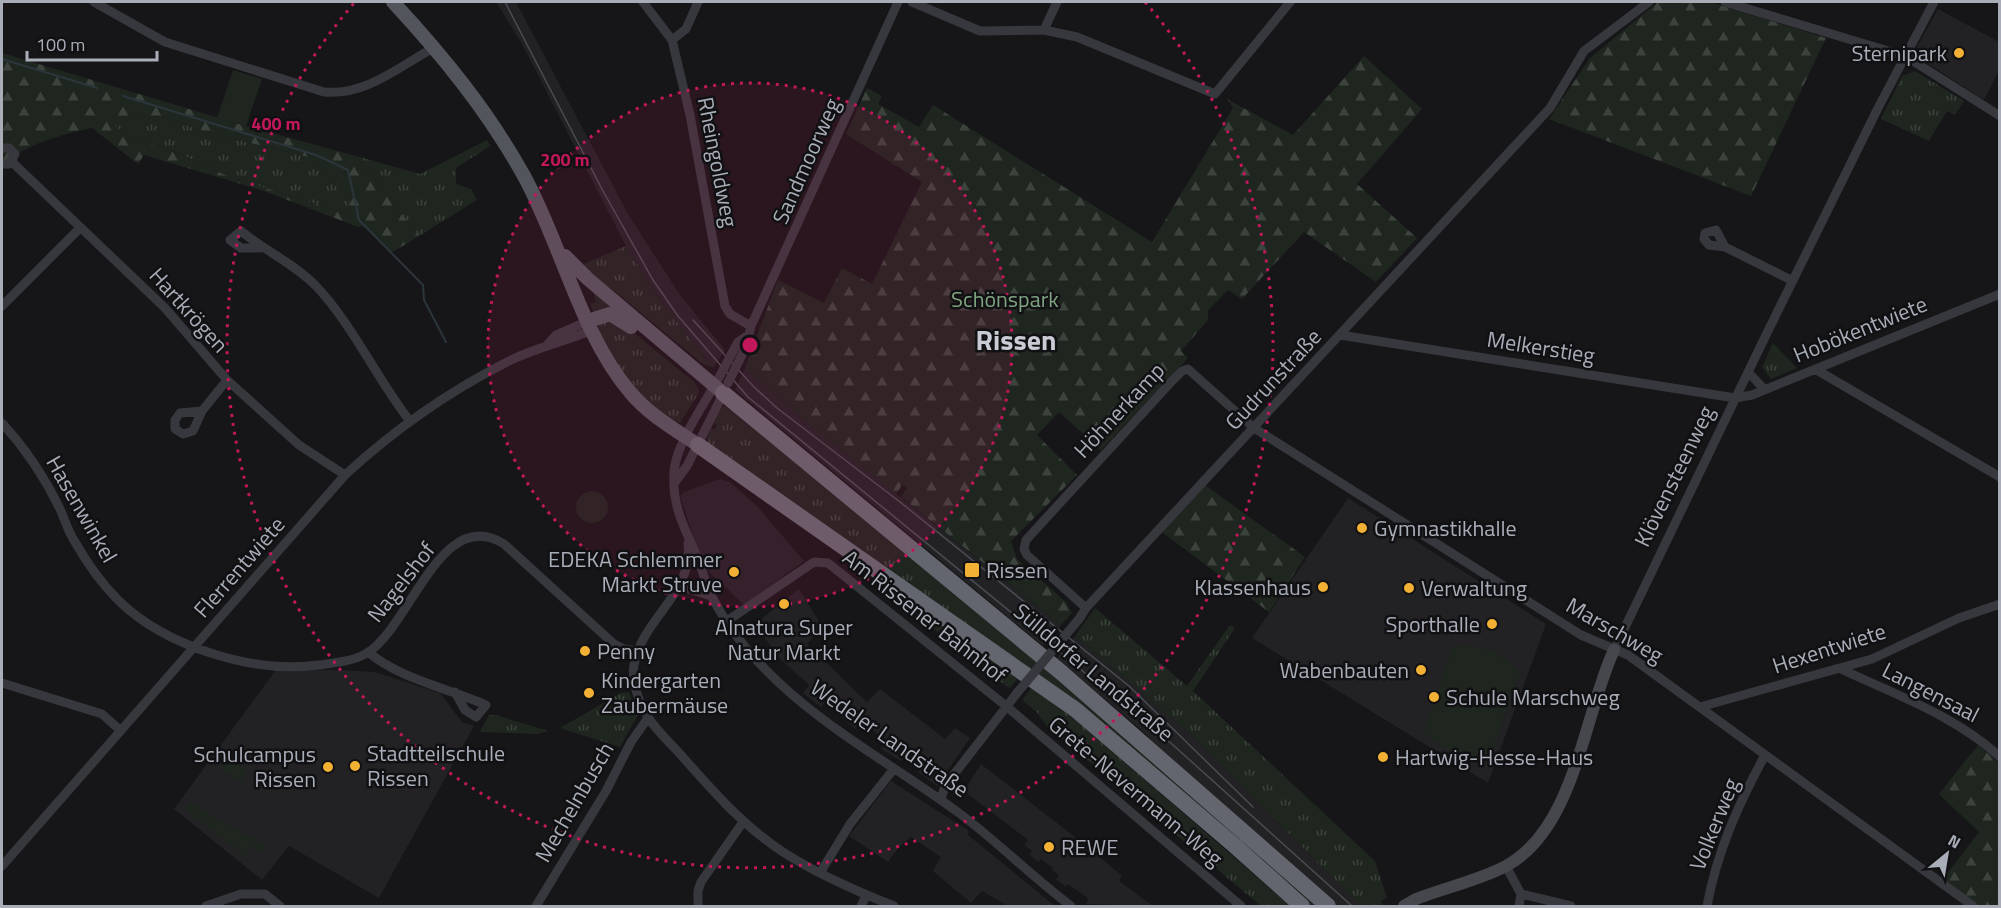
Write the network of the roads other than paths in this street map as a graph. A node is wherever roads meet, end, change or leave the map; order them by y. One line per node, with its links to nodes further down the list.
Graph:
1 (94, 2): 14 (street)
2 (393, 2): 14 (main road)
3 (643, 2): 13 (street, Rheingoldweg)
4 (698, 2): 13 (street)
5 (898, 2): 28 (street, Sandmoorweg)
6 (912, 2): 12 (street)
7 (1057, 2): 12 (street)
8 (1290, 2): 12 (street)
9 (1649, 2): 29 (street, Gudrunstraße)
10 (1725, 2): 15 (street)
11 (1934, 2): 15 (street, Klövensteenweg)
12 (1044, 30)
13 (672, 40): 28 (street, Rheingoldweg)
14 (435, 47): 23 (main road)
15 (1905, 56): 16 (street); 24 (street, Klövensteenweg)
16 (2000, 116)
17 (2, 148): 18 (street, Hartkrögen)
18 (12, 162): 19 (street); 20 (street, Hartkrögen)
19 (2, 164)
20 (80, 228): 26 (street); 33 (street, Hartkrögen)
21 (1725, 247): 24 (street)
22 (260, 248): 38 (street)
23 (560, 250): 27 (main road); 31 (main road)
24 (1793, 281): 32 (street, Klövensteenweg)
25 (2000, 294): 30 (street, Hobökentwiete)
26 (2, 306)
27 (590, 326): 31 (main road); 38 (street, Flerrentwiete); 41 (main road)
28 (749, 331): 34 (street, Sandmoorweg, bridge)
29 (1340, 335): 36 (street, Melkerstieg); 40 (street, Gudrunstraße)
30 (1815, 369): 35 (street, Hobökentwiete); 43 (street)
31 (697, 371): 34 (main road)
32 (1748, 372): 35 (street); 36 (street, Klövensteenweg)
33 (227, 380): 37 (street); 42 (street, Hartkrögen)
34 (721, 385): 41 (street, Wedeler Landstraße); 80 (highway, Sülldorfer Landstraße)
35 (1764, 389): 36 (street, Hobökentwiete)
36 (1735, 398): 51 (street, Klövensteenweg)
37 (202, 411)
38 (409, 420): 42 (street, Flerrentwiete)
39 (2, 423): 50 (street, Hasenwinkel)
40 (1254, 428): 48 (street, Gudrunstraße); 48 (street, Höhnerkamp); 51 (street, Marschweg)
41 (692, 441): 44 (street, Wedeler Landstraße); 79 (highway, Sülldorfer Landstraße)
42 (345, 475): 50 (street, Flerrentwiete)
43 (2000, 477)
44 (688, 542): 45 (street); 46 (street, Wedeler Landstraße)
45 (680, 586): 46 (street); 52 (street)
46 (711, 596): 49 (street, Wedeler Landstraße)
47 (2000, 604): 54 (street, Hexentwiete)
48 (1086, 608): 57 (street, Gudrunstraße, bridge)
49 (727, 621): 57 (street, Am Rissener Bahnhof); 63 (street, Wedeler Landstraße)
50 (194, 649): 53 (street, Nagelshof); 60 (street, Flerrentwiete)
51 (1614, 650): 58 (street, Marschweg); 67 (street, Klövensteenweg)
52 (636, 651): 53 (street, Nagelshof); 59 (street)
53 (368, 652): 56 (street)
54 (1841, 669): 58 (street, Hexentwiete); 62 (street, Langensaal)
55 (2, 683): 60 (street)
56 (455, 692)
57 (1006, 706): 64 (street, Gudrunstraße); 78 (street, Grete-Nevermann-Weg)
58 (1700, 707): 61 (street, Marschweg)
59 (648, 718): 65 (street); 73 (street, Mechelnbusch)
60 (120, 730): 66 (street, Flerrentwiete)
61 (1764, 757): 84 (street, Volkerweg); 85 (street, Marschweg)
62 (2000, 757)
63 (893, 770): 64 (street, Wedeler Landstraße); 68 (street)
64 (941, 799): 77 (street, Wedeler Landstraße)
65 (743, 822): 68 (street); 74 (street)
66 (2, 866)
67 (1506, 866): 69 (street); 81 (street, Klövensteenweg)
68 (820, 873): 70 (street)
69 (1521, 894): 82 (street); 83 (street)
70 (866, 896): 75 (street); 76 (street)
71 (206, 906): 72 (street)
72 (280, 906)
73 (536, 906)
74 (698, 906)
75 (861, 906)
76 (894, 906)
77 (1071, 906)
78 (1241, 906)
79 (1302, 906)
80 (1328, 906)
81 (1407, 906)
82 (1519, 906)
83 (1571, 906)
84 (1707, 906)
85 (1973, 906)

